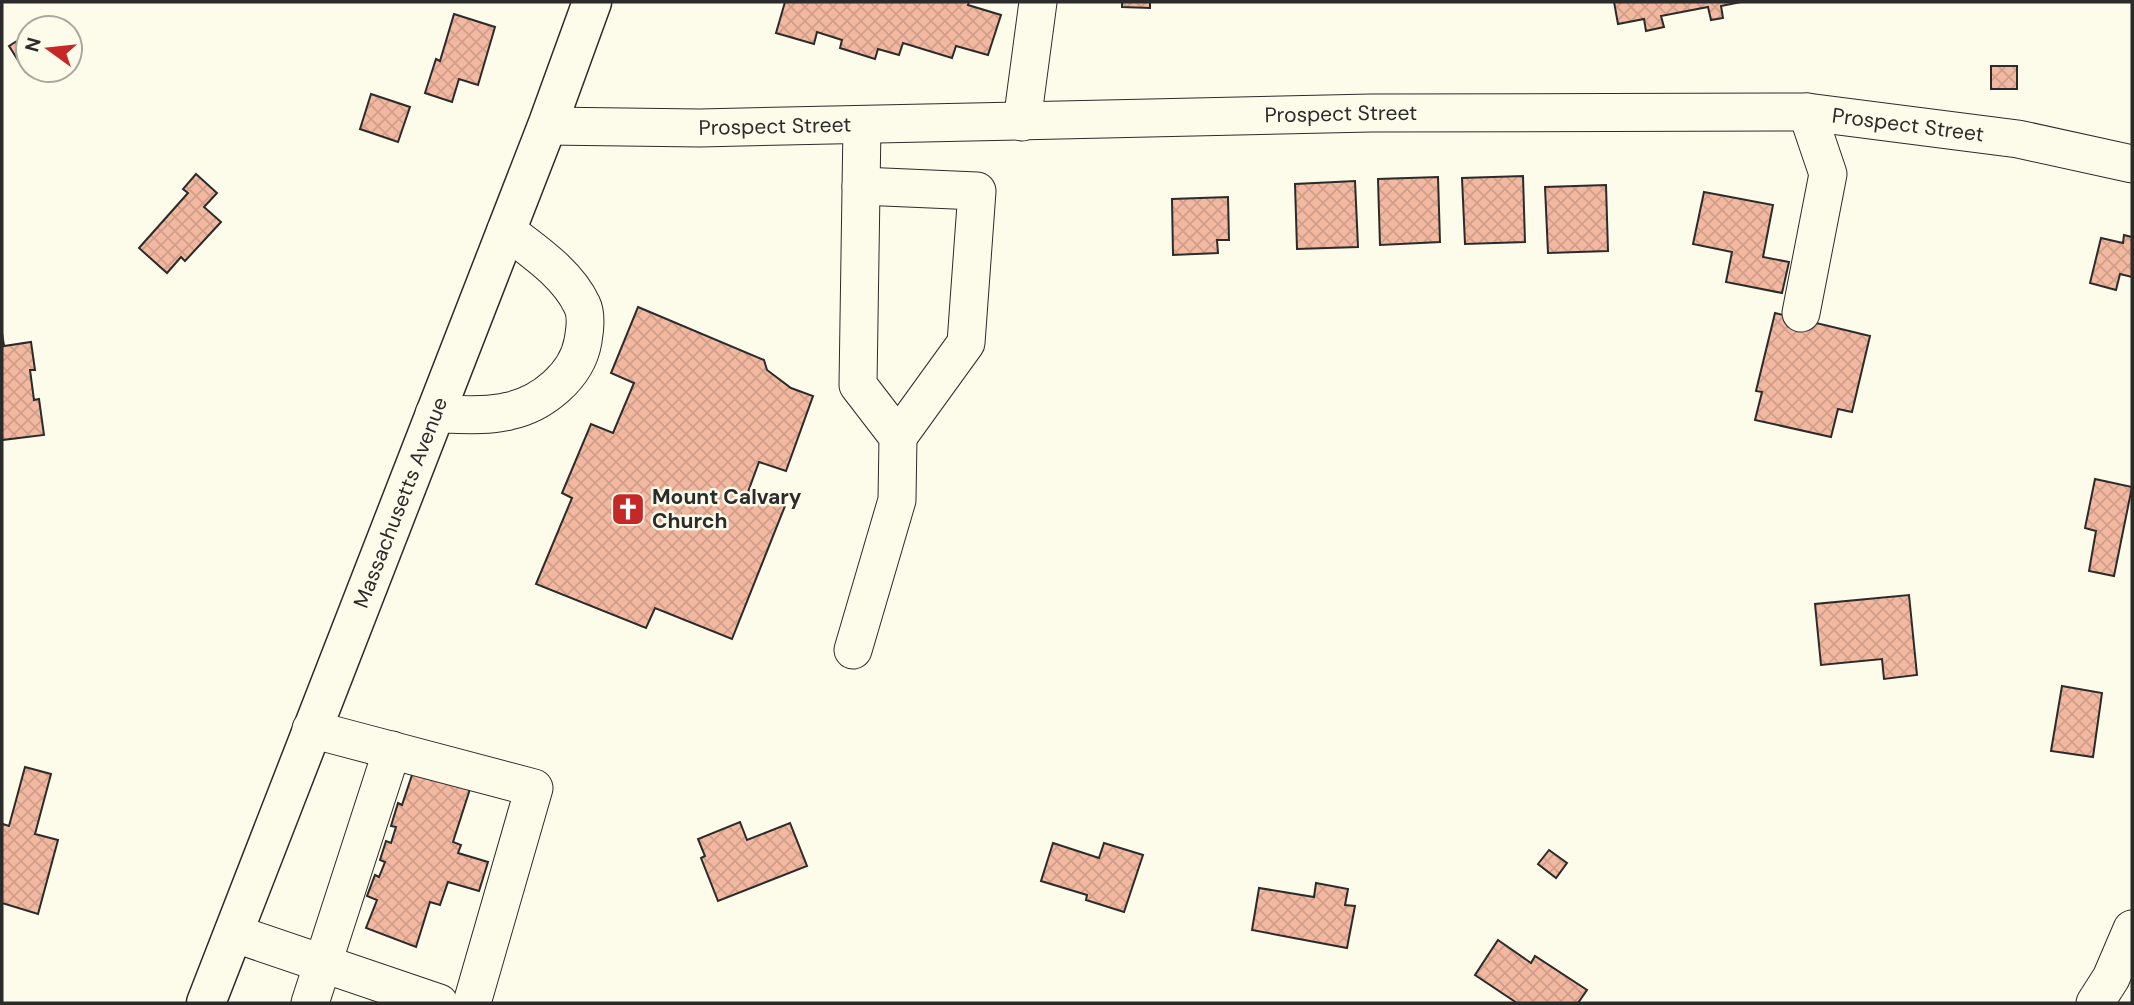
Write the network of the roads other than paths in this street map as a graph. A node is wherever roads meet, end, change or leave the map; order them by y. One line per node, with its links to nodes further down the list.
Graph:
1 (592, 2): 6 (main road, Massachusetts Avenue)
2 (1038, 2): 4 (street)
3 (1807, 112): 4 (street, Prospect Street); 7 (street, Prospect Street); 10 (street)
4 (1022, 122): 5 (street, Prospect Street)
5 (862, 125): 6 (street, Prospect Street); 8 (street)
6 (547, 126): 9 (main road, Massachusetts Avenue)
7 (2132, 164)
8 (862, 186): 12 (street); 12 (street)
9 (506, 230): 11 (main road, Massachusetts Avenue); 11 (street)
10 (1801, 313)
11 (434, 414): 14 (main road, Massachusetts Avenue)
12 (898, 437): 13 (street)
13 (853, 650)
14 (312, 729): 15 (street); 17 (main road, Massachusetts Avenue)
15 (392, 750): 18 (street); 22 (street)
16 (2132, 929): 23 (street)
17 (233, 933): 18 (street); 19 (main road, Massachusetts Avenue)
18 (323, 964): 20 (street); 21 (street)
19 (206, 1003)
20 (310, 1003)
21 (439, 1003)
22 (472, 1003)
23 (2095, 1003)

